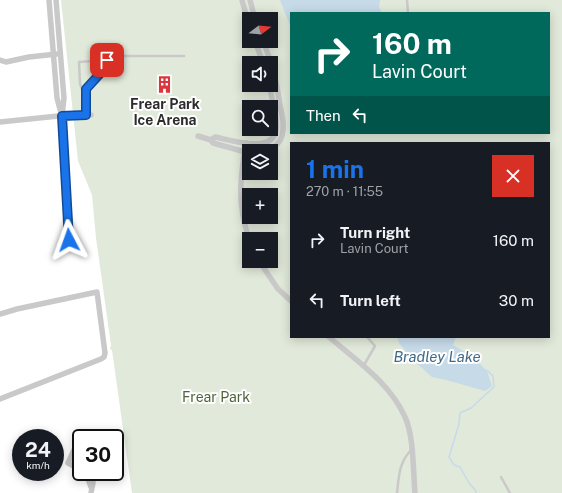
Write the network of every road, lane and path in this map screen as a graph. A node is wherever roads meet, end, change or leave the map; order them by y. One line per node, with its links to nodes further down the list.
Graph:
1 (49, 0): 10 (street)
2 (56, 0): 10 (street)
3 (242, 0): 6 (street)
4 (250, 0): 7 (street)
5 (407, 0): 8 (lane)
6 (245, 12)
7 (253, 12)
8 (408, 12)
9 (266, 48): 22 (street)
10 (57, 54): 12 (street); 17 (street)
11 (184, 56): 13 (lane)
12 (0, 60)
13 (107, 60): 14 (lane); 14 (lane)
14 (86, 89): 16 (lane)
15 (270, 92): 21 (street)
16 (89, 115): 17 (street)
17 (62, 116): 18 (street); 26 (street)
18 (0, 122)
19 (198, 136): 20 (street)
20 (211, 140): 21 (street); 23 (street)
21 (246, 143)
22 (277, 144)
23 (242, 151)
24 (242, 173): 25 (street)
25 (247, 232)
26 (69, 240)
27 (264, 268): 28 (street)
28 (290, 300)
29 (0, 314): 33 (street)
30 (330, 338): 32 (street)
31 (368, 338): 32 (lane)
32 (363, 366): 34 (street)
33 (0, 400)
34 (411, 450): 41 (lane); 42 (street)
35 (72, 454): 36 (street)
36 (72, 465)
37 (501, 477): 43 (lane)
38 (88, 481): 40 (street)
39 (92, 481): 40 (street)
40 (91, 491)
41 (397, 493)
42 (415, 493)
43 (510, 493)

